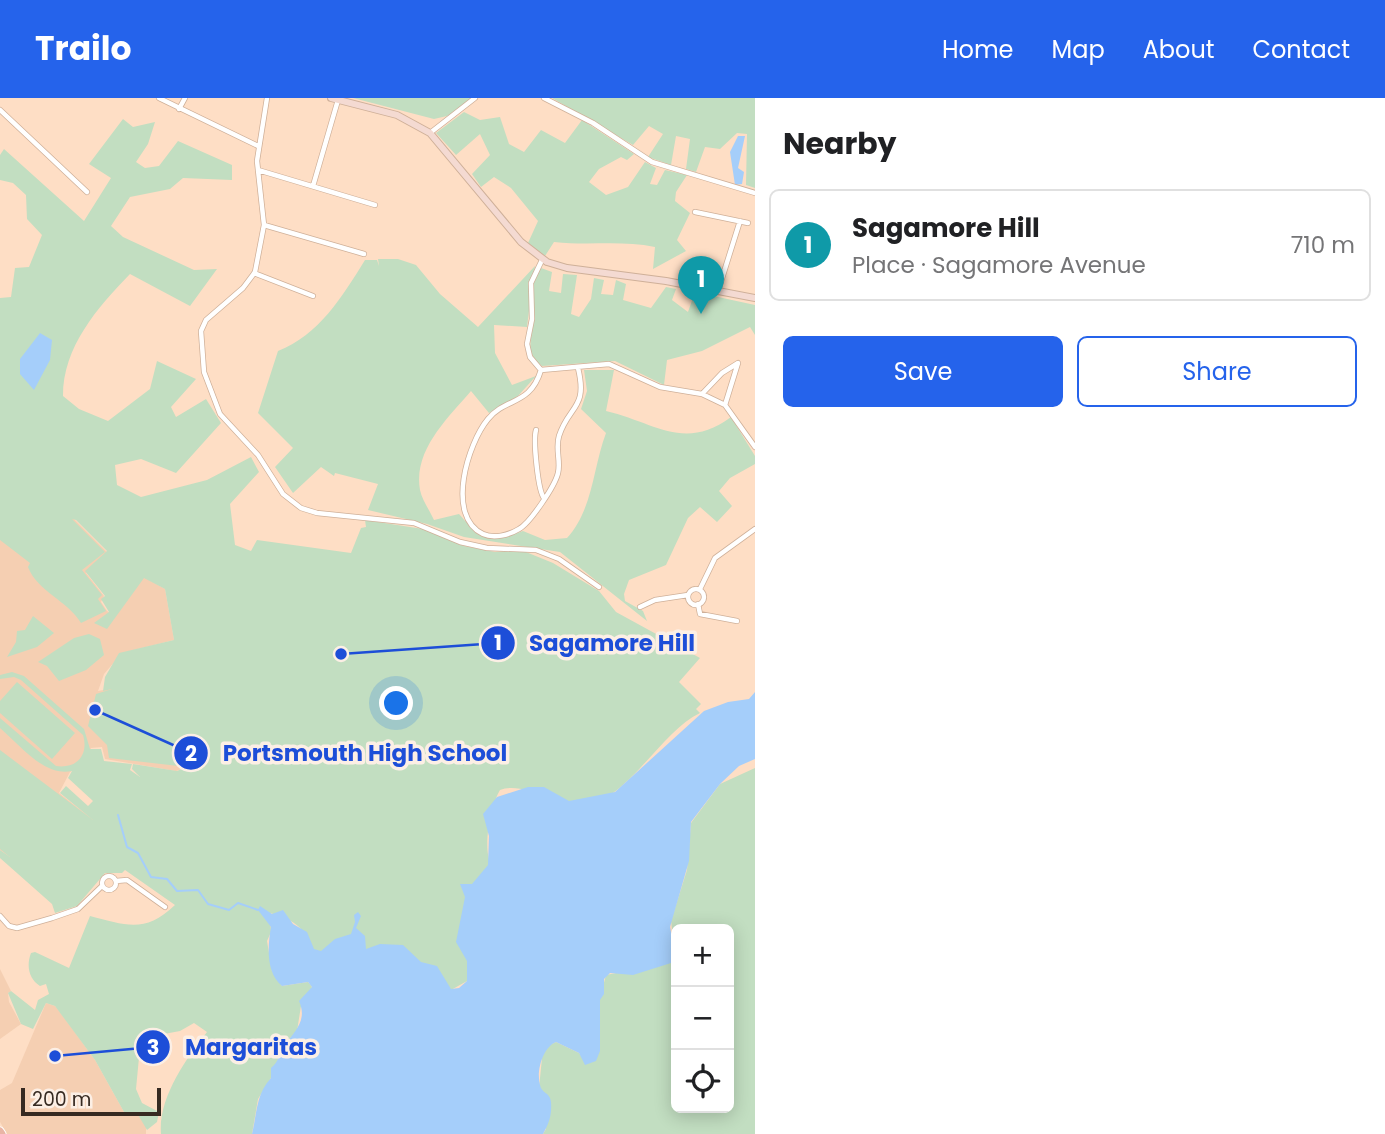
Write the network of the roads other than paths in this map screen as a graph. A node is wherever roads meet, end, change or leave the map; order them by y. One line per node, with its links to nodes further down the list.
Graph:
1 (159, 98): 7 (street)
2 (185, 98): 7 (street)
3 (267, 98): 10 (street)
4 (475, 98): 9 (street)
5 (544, 98): 14 (street)
6 (335, 99): 9 (main road); 12 (street)
7 (179, 109): 10 (street)
8 (0, 110): 13 (street)
9 (430, 133): 21 (main road)
10 (258, 146): 11 (street)
11 (258, 170): 12 (street); 19 (street)
12 (313, 186): 15 (street)
13 (88, 192)
14 (755, 193)
15 (375, 205)
16 (695, 212): 17 (street)
17 (740, 221): 18 (street); 23 (street)
18 (748, 223)
19 (264, 225): 20 (street); 22 (street)
20 (364, 254)
21 (542, 260): 23 (main road); 27 (street)
22 (254, 273): 24 (street); 34 (street)
23 (718, 290): 25 (main road)
24 (313, 296)
25 (755, 298)
26 (578, 368): 27 (street); 28 (street); 32 (street)
27 (541, 370): 32 (street)
28 (702, 394): 29 (street); 29 (street)
29 (725, 405): 31 (street)
30 (536, 430): 32 (street)
31 (755, 447)
32 (544, 498)
33 (755, 529): 35 (street)
34 (599, 587)
35 (700, 589): 36 (street); 37 (street)
36 (688, 596): 37 (street); 38 (street)
37 (698, 604): 39 (street)
38 (640, 607)
39 (737, 621)
40 (116, 881): 41 (street); 41 (street); 42 (street)
41 (102, 886): 43 (street)
42 (166, 907)
43 (0, 916)

